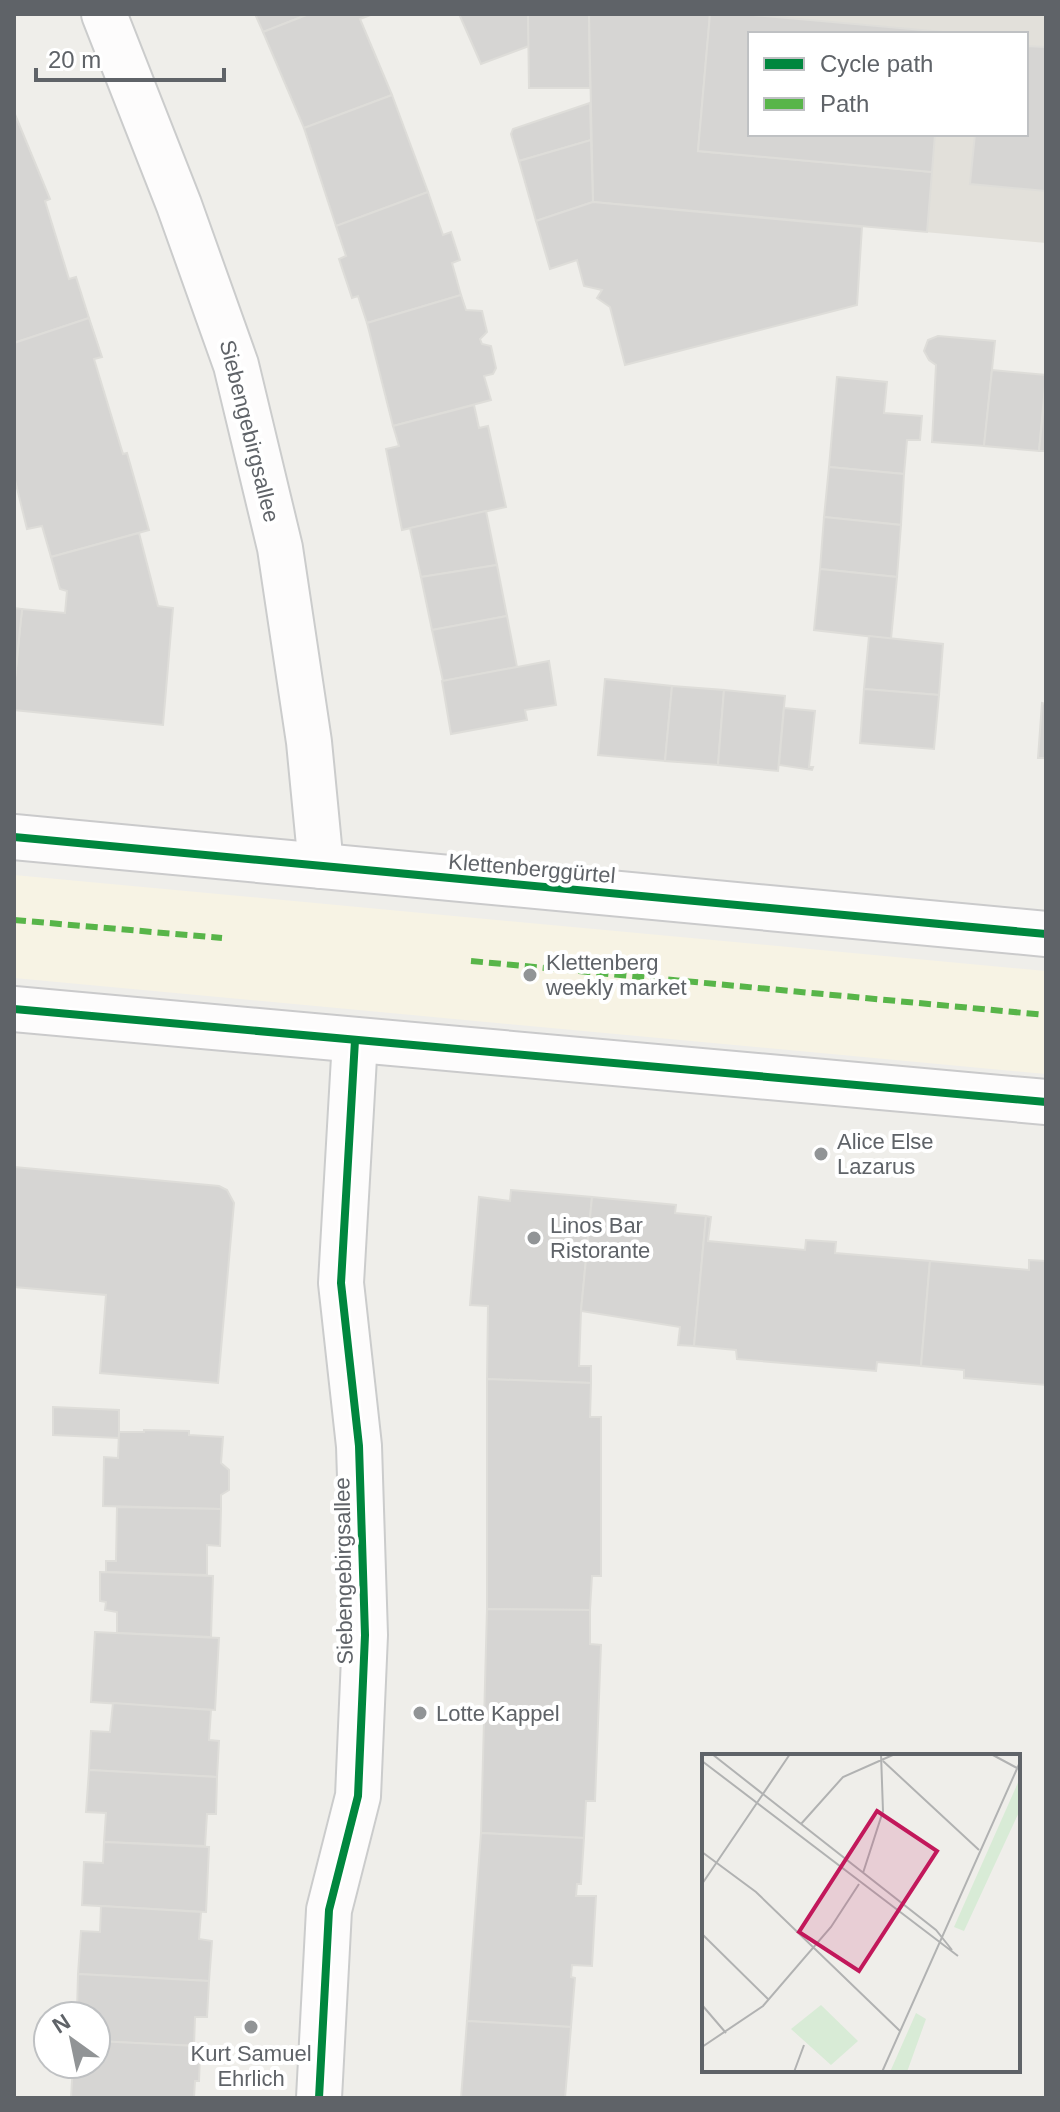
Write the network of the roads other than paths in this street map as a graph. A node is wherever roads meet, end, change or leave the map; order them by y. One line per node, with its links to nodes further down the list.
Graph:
1 (104, 14): 3 (main road, Siebengebirgsallee)
2 (14, 837): 3 (main road, Klettenberggürtel)
3 (321, 866): 4 (main road, Klettenberggürtel)
4 (1046, 934)
5 (14, 1009): 6 (main road)
6 (355, 1040): 7 (main road); 8 (main road, Siebengebirgsallee)
7 (1046, 1102)
8 (319, 2098)

